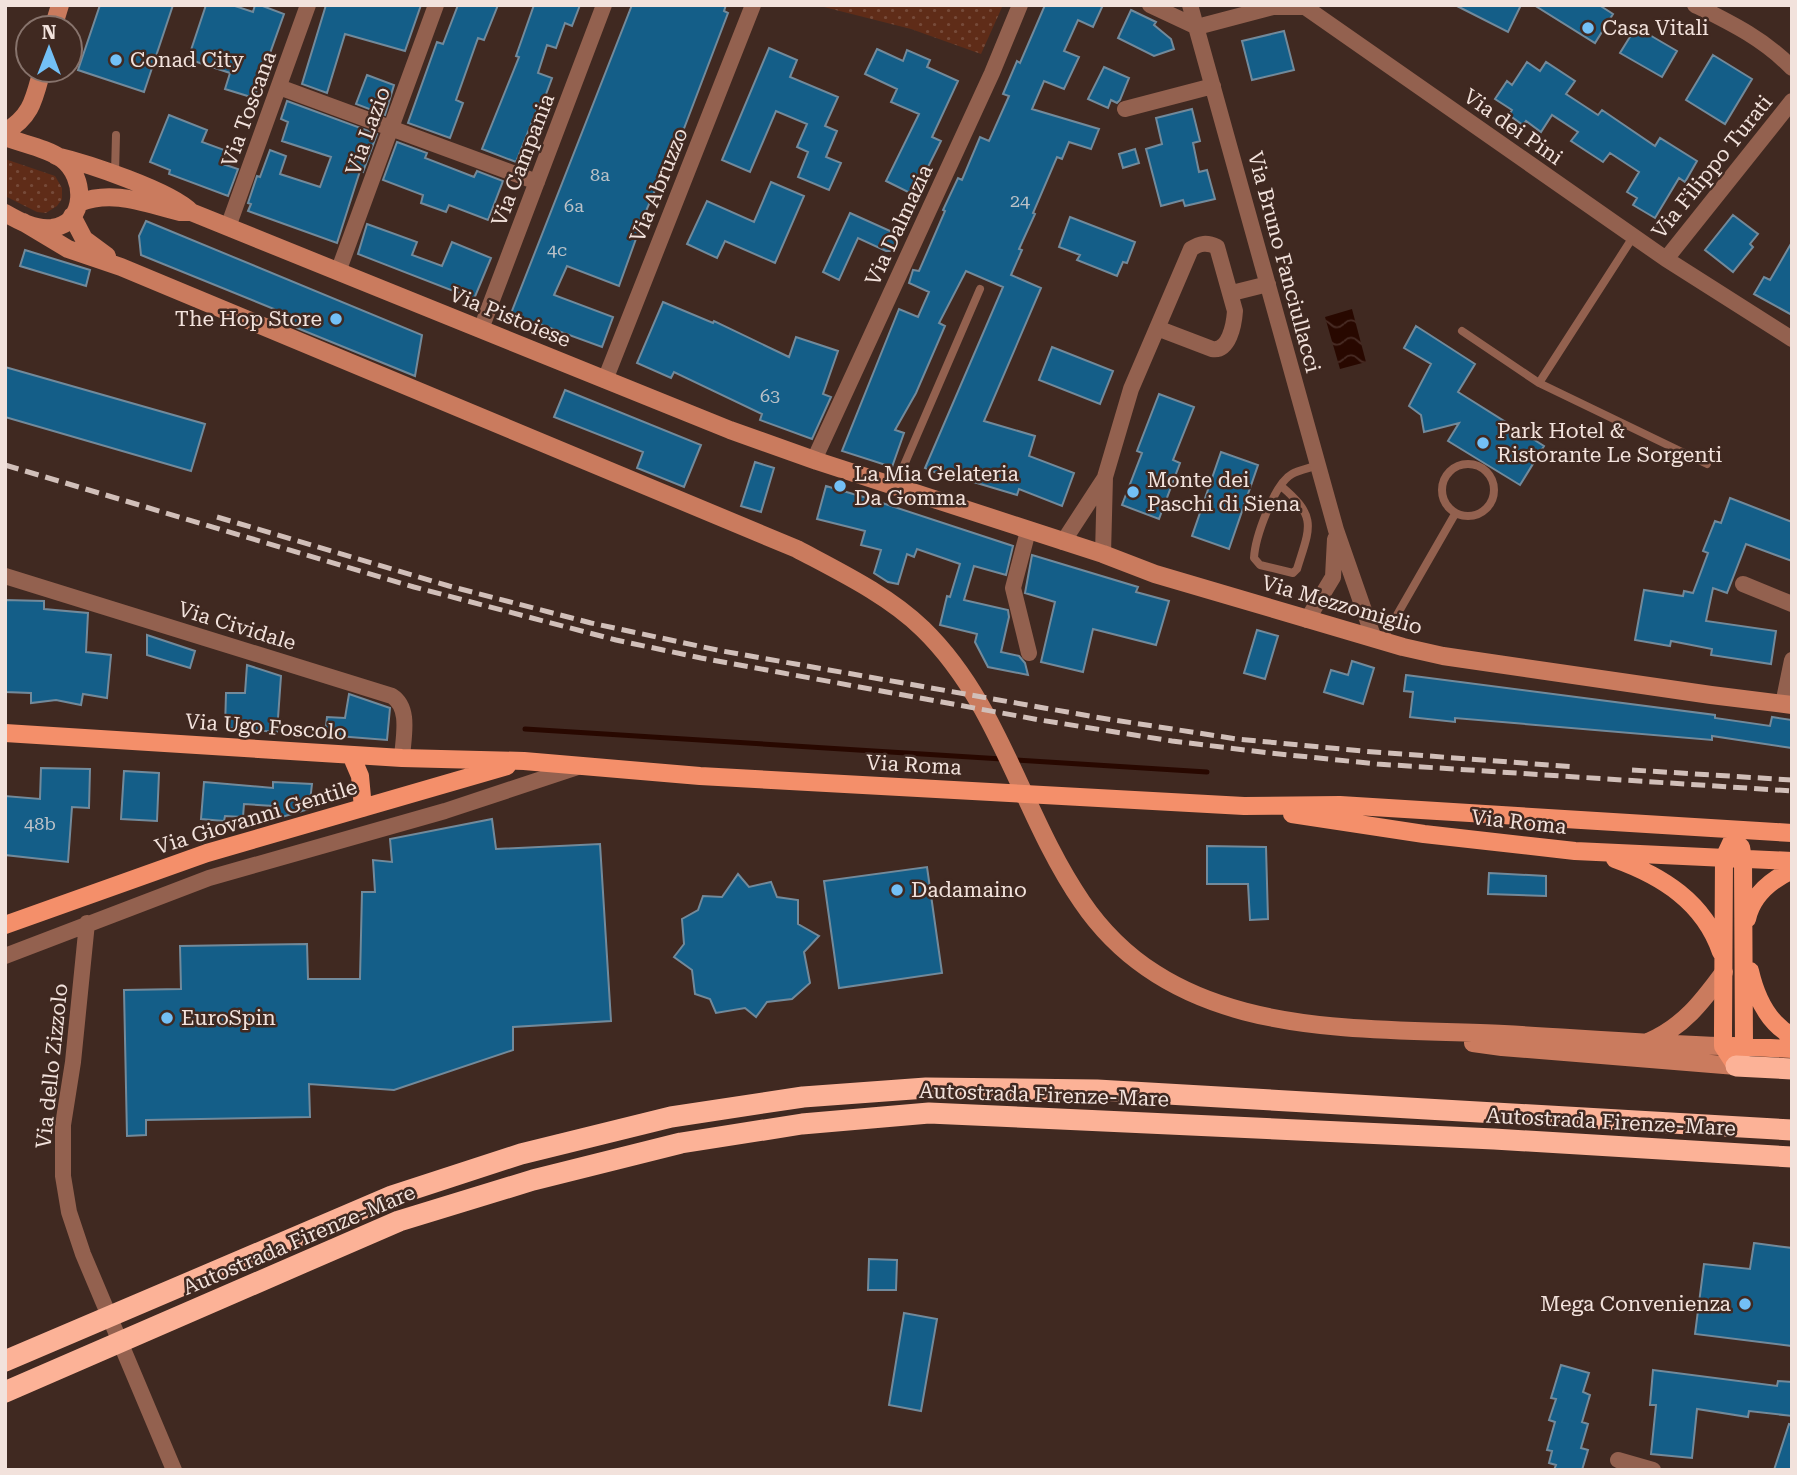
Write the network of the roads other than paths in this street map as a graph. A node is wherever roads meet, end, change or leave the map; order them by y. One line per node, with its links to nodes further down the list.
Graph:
1 (308, 5): 13 (street, Via Toscana)
2 (436, 5): 16 (street, Via Lazio)
3 (604, 5): 21 (street, Via Campania)
4 (753, 5): 39 (street, Via Abruzzo)
5 (1020, 5): 41 (street, Via Dalmazia)
6 (1150, 5): 9 (street)
7 (1190, 5): 9 (street, Via Bruno Fanciullacci)
8 (1695, 5): 10 (street)
9 (1197, 27): 12 (street, Via Bruno Fanciullacci); 28 (street, Via dei Pini)
10 (1792, 68)
11 (38, 84): 17 (main road)
12 (1213, 86): 15 (street); 32 (street, Via Bruno Fanciullacci)
13 (279, 87): 16 (street); 27 (street, Via Toscana)
14 (1792, 101): 29 (street, Via Filippo Turati)
15 (1125, 109)
16 (391, 128): 21 (street); 31 (street, Via Lazio)
17 (5, 135): 19 (main road, Via Pistoiese)
18 (116, 135): 20 (lane)
19 (56, 156): 20 (main road, Via Pistoiese); 23 (main road)
20 (115, 174): 22 (main road); 24 (main road, Via Pistoiese)
21 (537, 182): 36 (street, Via Campania)
22 (99, 196): 23 (main road, Via Pistoiese); 24 (main road, Via Pistoiese)
23 (75, 209): 26 (main road, Via Pistoiese); 30 (main road)
24 (191, 212): 27 (main road, Via Pistoiese)
25 (5, 214): 26 (main road)
26 (23, 222): 30 (main road)
27 (228, 227): 31 (main road, Via Pistoiese)
28 (1633, 237): 29 (street, Via dei Pini); 40 (lane)
29 (1665, 259): 38 (street, Via dei Pini)
30 (121, 267): 79 (main road)
31 (338, 272): 36 (main road, Via Pistoiese)
32 (1268, 284): 34 (street); 43 (street, Via Bruno Fanciullacci)
33 (980, 289): 45 (lane)
34 (1232, 293): 35 (street); 35 (street)
35 (1157, 328): 44 (street)
36 (481, 329): 39 (main road, Via Pistoiese)
37 (1462, 331): 40 (lane)
38 (1792, 339)
39 (604, 380): 41 (main road, Via Pistoiese)
40 (1539, 383): 42 (lane)
41 (814, 460): 45 (main road, Via Mezzomiglio)
42 (1707, 464)
43 (1318, 465): 46 (lane); 48 (street, Via Bruno Fanciullacci)
44 (1105, 477): 50 (street); 51 (street)
45 (895, 486): 49 (main road, Via Mezzomiglio)
46 (1281, 486): 46 (lane)
47 (1455, 514): 47 (lane); 56 (lane)
48 (1336, 530): 55 (street, Via Bruno Fanciullacci); 56 (street, Via Bruno Fanciullacci)
49 (1028, 531): 50 (main road, Via Mezzomiglio); 57 (street)
50 (1063, 542): 51 (main road, Via Mezzomiglio)
51 (1103, 554): 55 (main road, Via Mezzomiglio)
52 (5, 576): 62 (street, Via Cividale)
53 (1743, 584): 54 (street)
54 (1792, 604)
55 (1307, 620): 56 (main road, Via Mezzomiglio)
56 (1378, 640): 59 (main road, Via Mezzomiglio)
57 (1030, 653)
58 (1792, 660): 59 (street)
59 (1787, 704)
60 (5, 733): 61 (main road, Via Ugo Foscolo)
61 (351, 755): 62 (main road, Via Ugo Foscolo); 66 (main road)
62 (402, 758): 63 (main road, Via Ugo Foscolo)
63 (524, 761): 64 (main road, Via Roma); 66 (main road, Via Giovanni Gentile)
64 (582, 765): 65 (main road, Via Roma); 74 (street, Via Roma)
65 (1244, 806): 67 (main road, Via Roma); 69 (main road, Via Roma)
66 (363, 808): 75 (main road, Via Giovanni Gentile)
67 (1737, 830): 68 (main road, Via Roma); 70 (main road); 71 (main road)
68 (1792, 833)
69 (1595, 852): 70 (main road, Via Roma); 78 (main road)
70 (1724, 858): 71 (main road, Via Roma); 78 (main road)
71 (1743, 859): 72 (main road, Via Roma); 76 (main road)
72 (1792, 861)
73 (1792, 870): 76 (main road)
74 (87, 923): 77 (street, Via Roma); 94 (street, Via dello Zizzolo)
75 (5, 925)
76 (1744, 940): 80 (main road); 83 (main road)
77 (5, 956)
78 (1724, 967): 81 (main road); 82 (main road)
79 (1407, 1032): 81 (main road); 85 (main road)
80 (1792, 1036)
81 (1643, 1044): 82 (main road)
82 (1723, 1045): 83 (main road); 85 (main road)
83 (1744, 1046): 84 (main road); 85 (main road)
84 (1792, 1049)
85 (1736, 1066): 86 (highway)
86 (1792, 1069)
87 (1792, 1130): 91 (highway, Autostrada Firenze-Mare)
88 (1677, 1151): 89 (highway, Autostrada Firenze-Mare); 90 (highway); 92 (highway, Autostrada Firenze-Mare)
89 (1792, 1157)
90 (1792, 1166)
91 (5, 1361)
92 (5, 1392)
93 (1618, 1460): 95 (street)
94 (174, 1470)
95 (1653, 1470)

